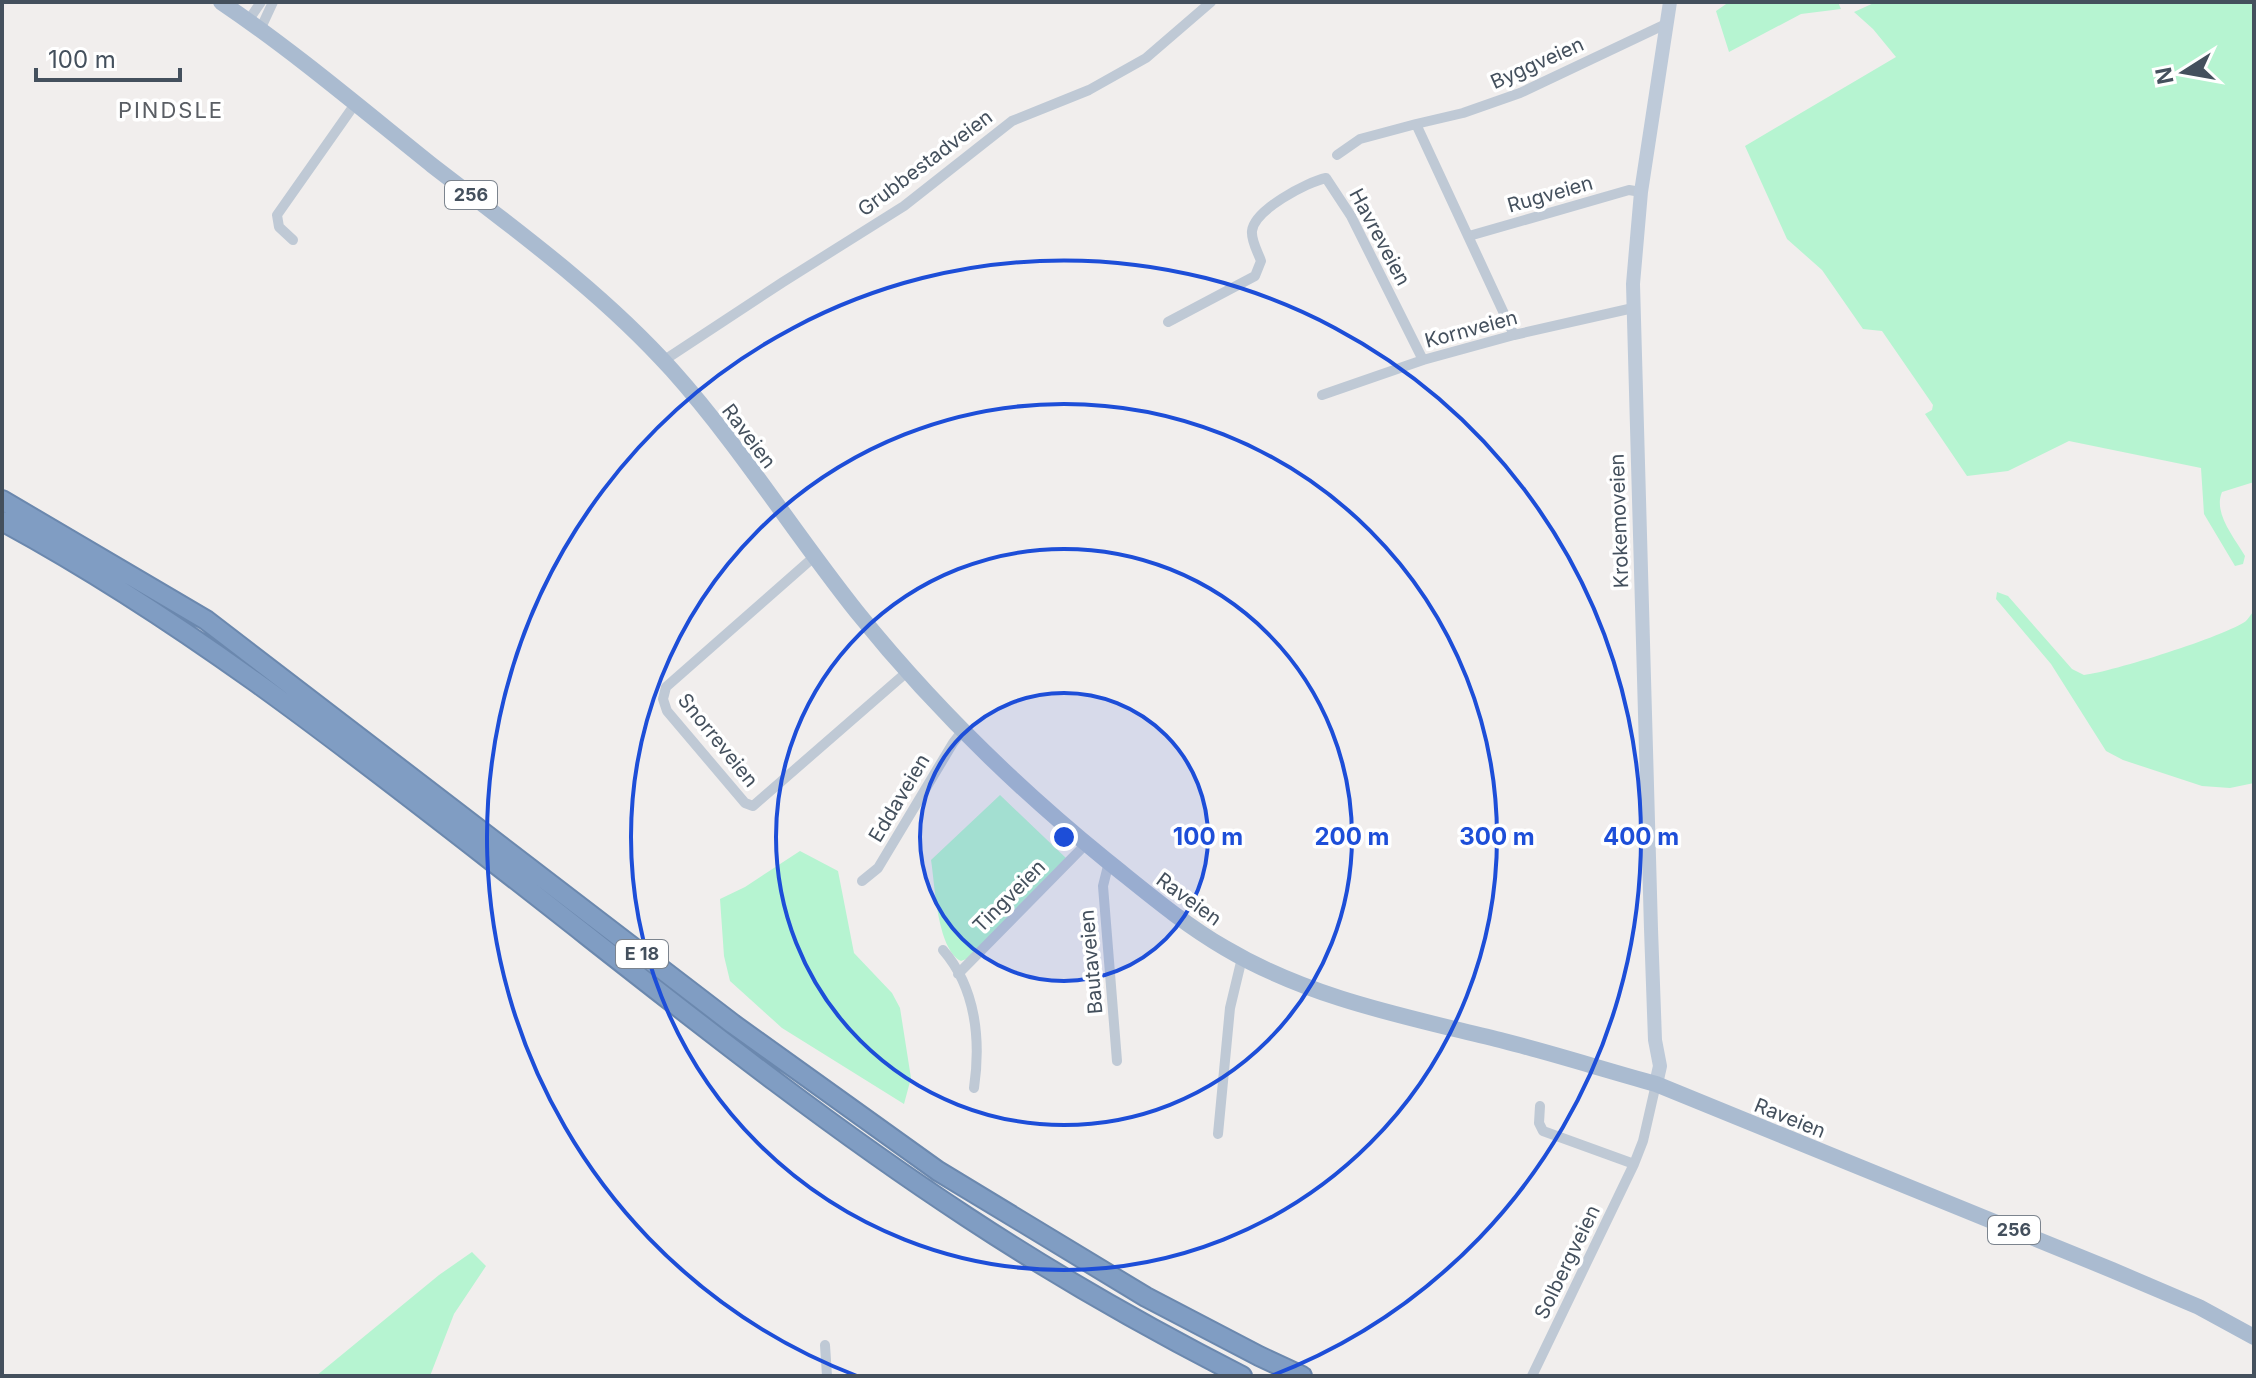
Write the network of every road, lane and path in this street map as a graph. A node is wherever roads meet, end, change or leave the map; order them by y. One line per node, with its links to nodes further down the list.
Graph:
1 (221, 2): 7 (main road, Raveien / 256)
2 (261, 2): 7 (street)
3 (273, 2): 7 (street)
4 (1211, 2): 18 (street, Grubbestadveien)
5 (1670, 2): 6 (main road, Krokemoveien)
6 (1668, 23): 9 (street, Byggveien); 11 (main road, Krokemoveien)
7 (254, 26): 8 (main road, Raveien / 256)
8 (355, 104): 13 (street); 18 (main road, Raveien / 256)
9 (1416, 124): 10 (street, Byggveien); 12 (street)
10 (1337, 155)
11 (1641, 192): 12 (street, Rugveien); 14 (main road, Krokemoveien)
12 (1469, 236): 16 (street)
13 (293, 240)
14 (1633, 308): 16 (street, Kornveien); 32 (main road, Krokemoveien)
15 (1168, 322): 17 (street, Havreveien)
16 (1514, 335): 17 (street, Kornveien)
17 (1423, 360): 19 (street, Kornveien)
18 (663, 361): 22 (main road, Raveien / 256)
19 (1322, 395)
20 (2, 500): 41 (highway, E 18)
21 (2, 521): 40 (highway, E 18)
22 (815, 556): 23 (main road, Raveien / 256); 23 (street, Snorreveien)
23 (907, 672): 24 (main road, Raveien / 256)
24 (963, 730): 25 (main road, Raveien / 256); 27 (street, Eddaveien)
25 (1086, 844): 26 (main road, Raveien / 256); 30 (street, Tingveien)
26 (1109, 862): 29 (main road, Raveien / 256); 31 (street, Bautaveien)
27 (862, 881)
28 (943, 950): 30 (street)
29 (1242, 958): 32 (main road, Raveien / 256); 35 (street)
30 (958, 974): 33 (street)
31 (1117, 1061)
32 (1656, 1084): 36 (street, Solbergveien); 37 (main road, Raveien / 256)
33 (974, 1088)
34 (1540, 1106): 36 (street)
35 (1218, 1134)
36 (1634, 1164): 42 (street, Solbergveien)
37 (2254, 1337)
38 (825, 1345): 39 (street)
39 (827, 1376)
40 (1242, 1376)
41 (1302, 1376)
42 (1532, 1376)

